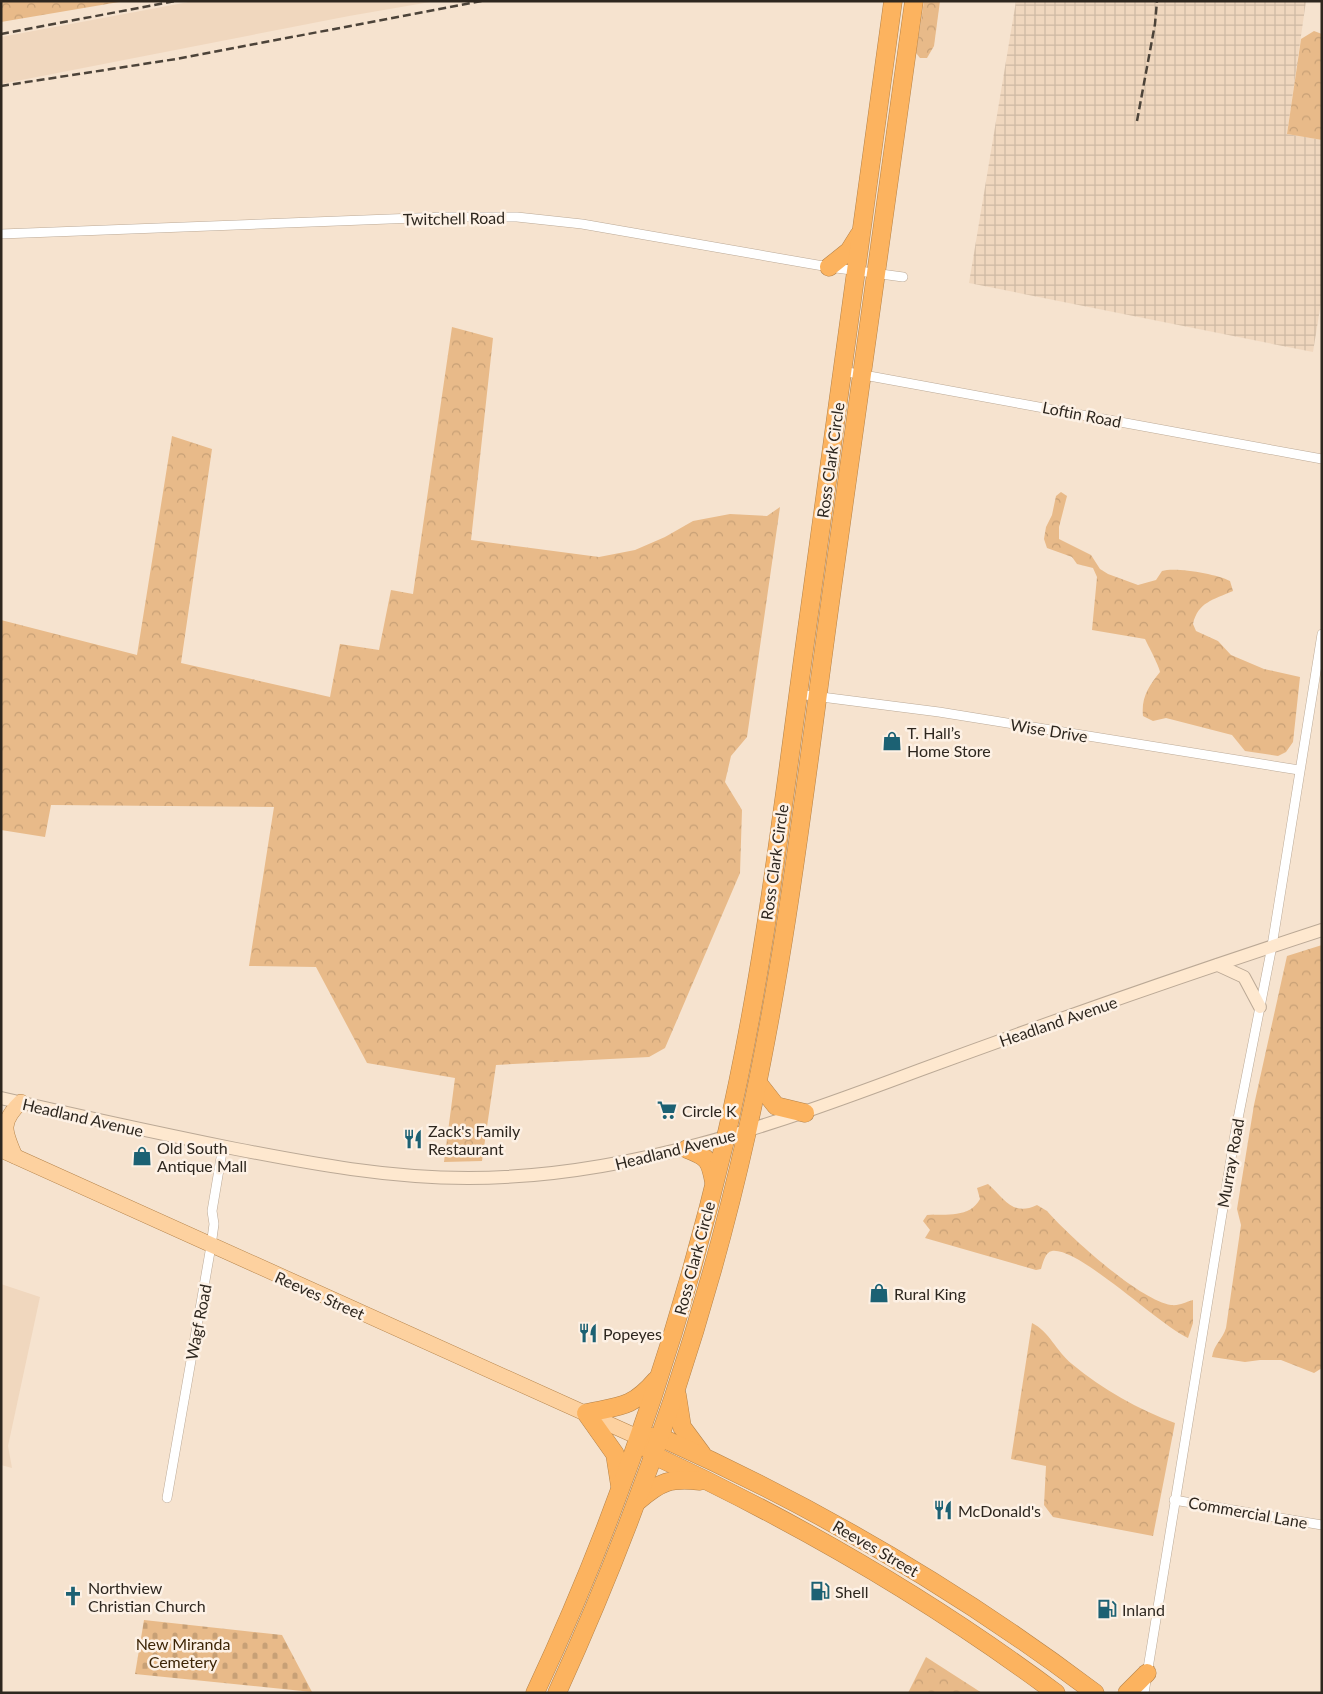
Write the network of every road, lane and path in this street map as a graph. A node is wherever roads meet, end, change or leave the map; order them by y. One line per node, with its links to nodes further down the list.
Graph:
1 (893, 1): 3 (highway, Ross Clark Circle)
2 (914, 1): 7 (highway, Ross Clark Circle)
3 (861, 230): 5 (highway); 6 (highway, Ross Clark Circle)
4 (1, 234): 5 (street, Twitchell Road)
5 (829, 267): 6 (street, Twitchell Road)
6 (856, 271): 7 (street, Twitchell Road); 9 (highway, Ross Clark Circle)
7 (876, 274): 8 (street, Twitchell Road); 10 (highway, Ross Clark Circle)
8 (903, 277)
9 (842, 371): 10 (street, Loftin Road); 13 (highway, Ross Clark Circle)
10 (862, 374): 11 (street, Loftin Road); 14 (highway, Ross Clark Circle)
11 (1322, 460)
12 (1322, 634): 15 (street, Murray Road)
13 (798, 694): 14 (street, Wise Drive); 25 (highway, Ross Clark Circle)
14 (817, 697): 15 (street, Wise Drive); 20 (highway, Ross Clark Circle)
15 (1300, 770): 17 (street, Murray Road)
16 (1322, 930): 17 (main road, Headland Avenue)
17 (1272, 946): 18 (main road, Headland Avenue); 19 (street, Murray Road)
18 (1218, 965): 19 (main road); 23 (main road, Headland Avenue)
19 (1260, 1007): 42 (street, Murray Road)
20 (758, 1083): 23 (highway); 24 (highway, Ross Clark Circle)
21 (1, 1098): 22 (main road, Headland Avenue)
22 (21, 1102): 26 (main road, Headland Avenue); 29 (main road)
23 (805, 1113): 24 (main road, Headland Avenue)
24 (747, 1131): 25 (main road, Headland Avenue); 33 (highway, Ross Clark Circle)
25 (726, 1137): 27 (main road, Headland Avenue); 30 (highway, Ross Clark Circle)
26 (224, 1146): 27 (main road, Headland Avenue); 31 (street, Wagf Road)
27 (687, 1148): 30 (highway)
28 (1, 1150): 29 (main road, Reeves Street)
29 (15, 1156): 31 (main road, Reeves Street)
30 (714, 1183): 32 (highway, Ross Clark Circle)
31 (211, 1246): 34 (main road, Reeves Street); 41 (street, Wagf Road)
32 (660, 1376): 34 (highway); 36 (highway, Ross Clark Circle)
33 (677, 1389): 35 (highway, Ross Clark Circle); 38 (highway)
34 (586, 1413): 36 (main road, Reeves Street); 40 (highway)
35 (660, 1437): 36 (highway, Reeves Street); 37 (highway, Ross Clark Circle); 38 (highway, Reeves Street)
36 (640, 1438): 37 (highway, Reeves Street); 40 (highway, Ross Clark Circle)
37 (653, 1455): 39 (highway, Reeves Street); 43 (highway, Ross Clark Circle)
38 (704, 1457): 49 (highway, Reeves Street)
39 (710, 1482): 43 (highway); 48 (highway, Reeves Street)
40 (620, 1489): 46 (highway, Ross Clark Circle)
41 (167, 1498)
42 (1174, 1500): 44 (street, Commercial Lane); 45 (street, Murray Road)
43 (636, 1503): 47 (highway, Ross Clark Circle)
44 (1322, 1525)
45 (1146, 1673): 50 (highway); 51 (street, Murray Road)
46 (535, 1693)
47 (557, 1693)
48 (1056, 1693)
49 (1095, 1693)
50 (1127, 1693)
51 (1144, 1693)

